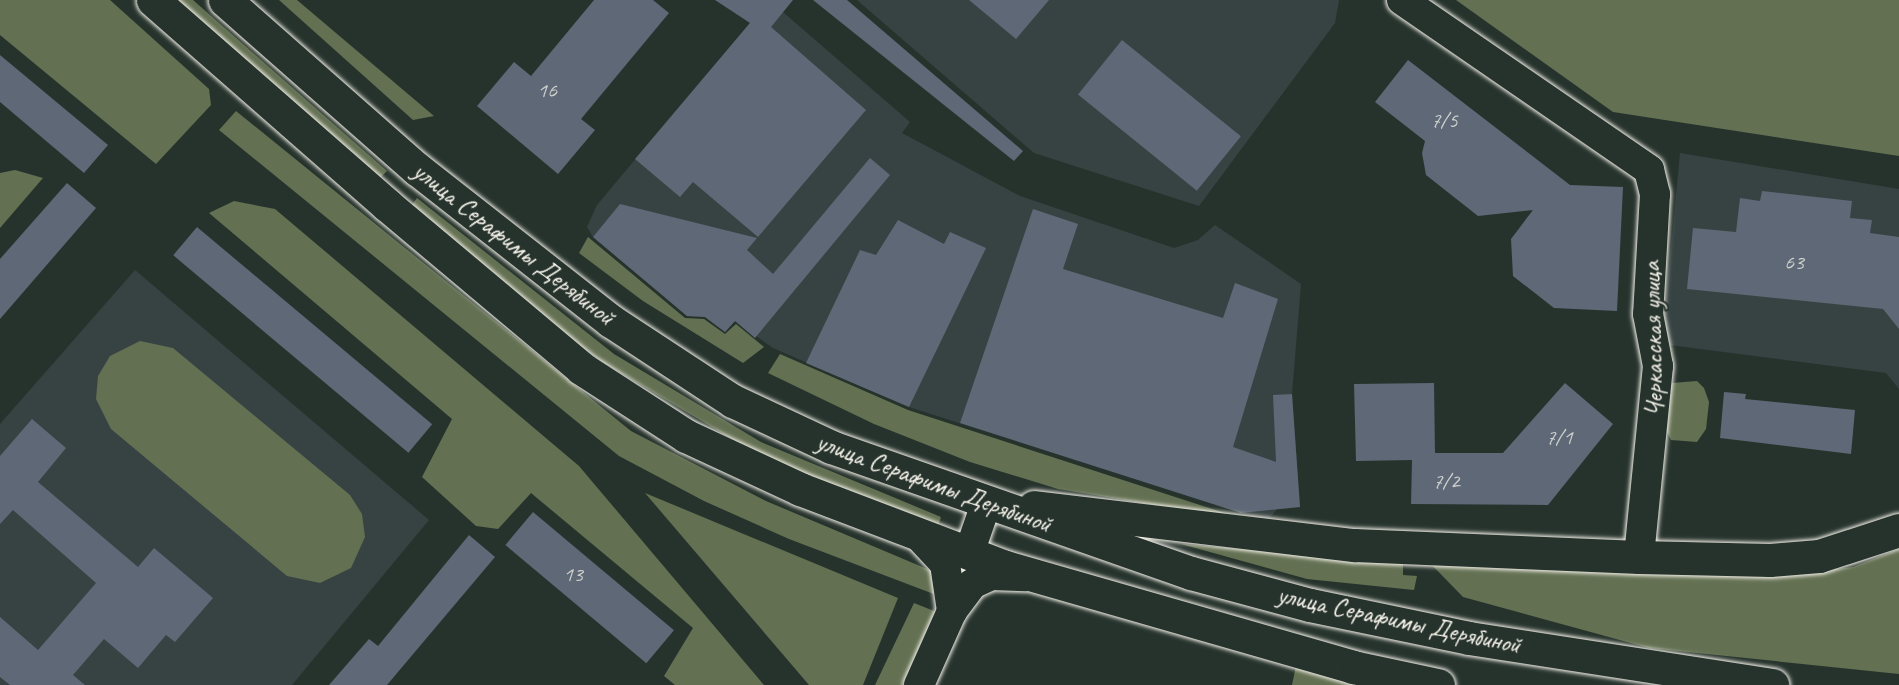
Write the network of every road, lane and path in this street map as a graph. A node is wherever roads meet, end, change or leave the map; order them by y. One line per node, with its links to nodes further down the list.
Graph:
1 (153, 0): 6 (main road, улица Серафимы Дерябиной)
2 (225, 0): 4 (main road, улица Серафимы Дерябиной)
3 (1402, 0): 8 (street, Черкасская улица)
4 (990, 505): 7 (street); 8 (main road); 13 (main road, улица Серафимы Дерябиной)
5 (1899, 530): 8 (main road)
6 (920, 537): 7 (main road, улица Серафимы Дерябиной); 10 (street)
7 (969, 554): 9 (main road, улица Серафимы Дерябиной)
8 (1639, 557)
9 (1041, 578): 10 (street); 12 (main road, улица Серафимы Дерябиной)
10 (952, 611): 11 (street)
11 (919, 685)
12 (1438, 685)
13 (1772, 685)

